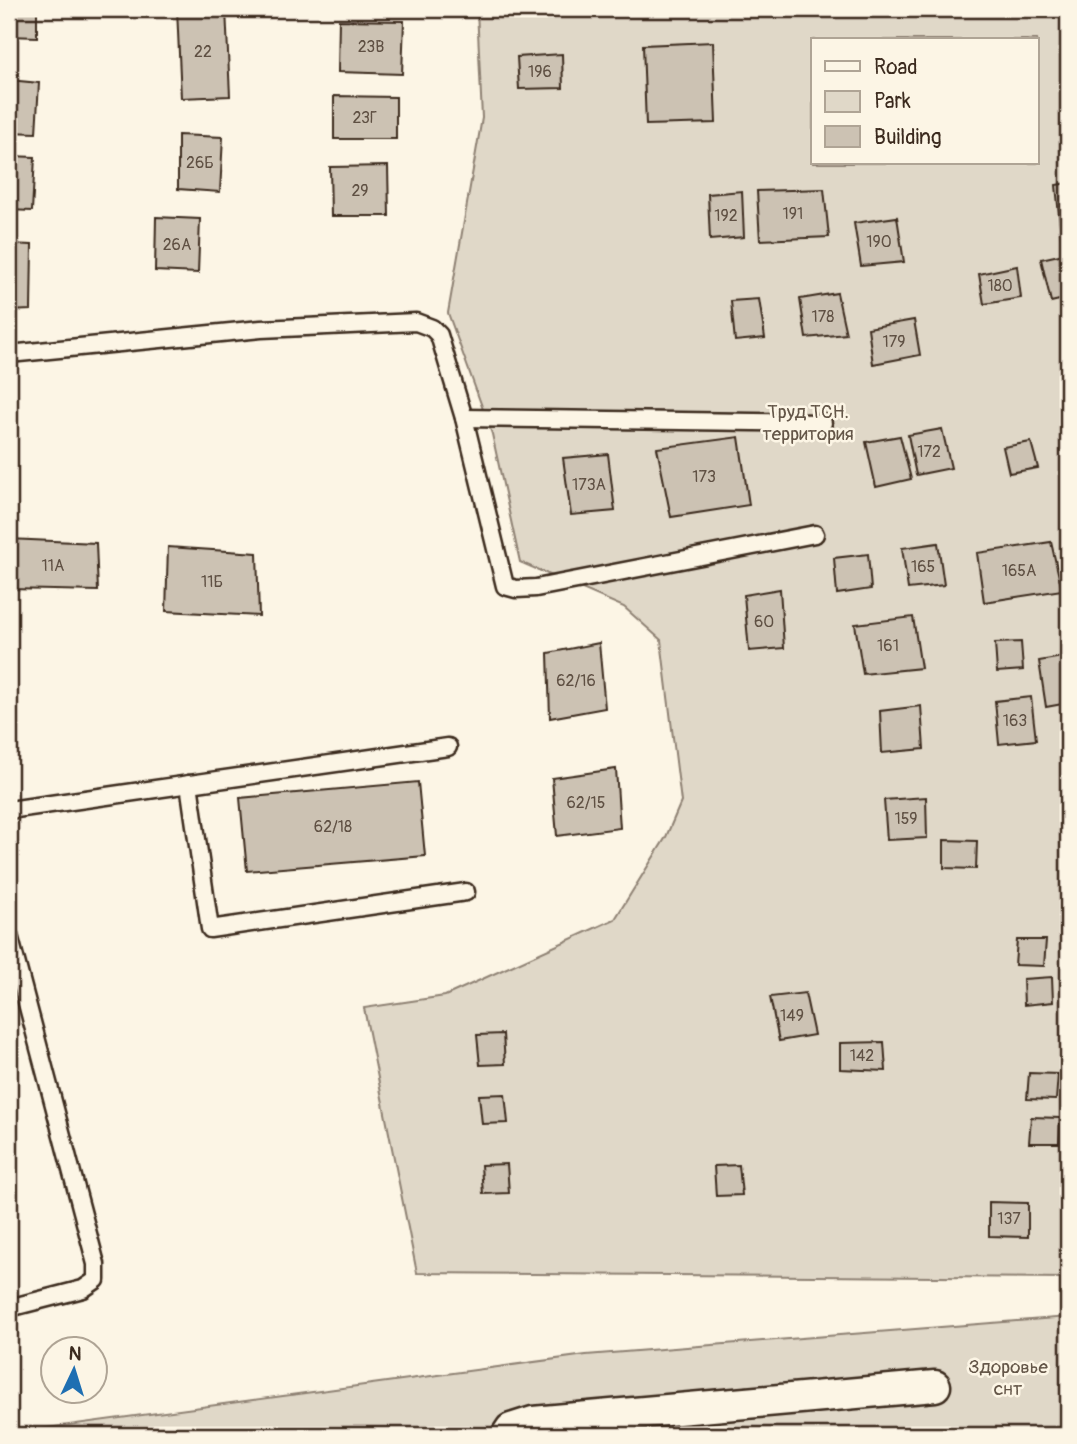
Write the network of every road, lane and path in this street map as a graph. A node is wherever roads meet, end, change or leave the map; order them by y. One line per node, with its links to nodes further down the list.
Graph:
1 (9, 354): 2 (lane)
2 (464, 418): 3 (lane); 4 (lane)
3 (823, 423)
4 (815, 534)
5 (448, 747): 6 (lane)
6 (189, 784): 7 (lane); 8 (lane)
7 (9, 810)
8 (466, 892)
9 (9, 935): 10 (lane)
10 (9, 1308)
11 (934, 1386): 12 (street)
12 (507, 1435)

